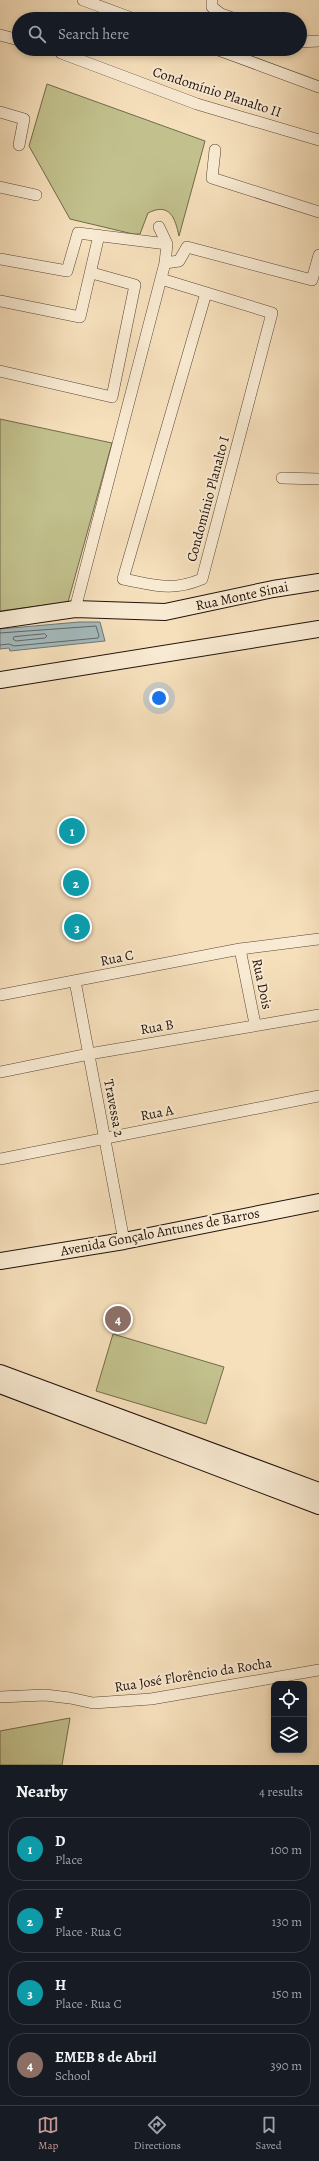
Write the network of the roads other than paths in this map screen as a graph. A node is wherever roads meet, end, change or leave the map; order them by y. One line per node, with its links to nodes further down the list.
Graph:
1 (83, 0): 3 (street)
2 (212, 0): 4 (street)
3 (115, 12)
4 (218, 12)
5 (0, 35): 6 (street)
6 (12, 38)
7 (319, 41): 8 (street)
8 (307, 42)
9 (69, 56): 13 (street, Condomínio Planalto II)
10 (235, 56): 11 (street)
11 (319, 87)
12 (0, 112): 14 (street)
13 (319, 140)
14 (19, 145)
15 (215, 150): 18 (street)
16 (0, 187): 17 (street)
17 (36, 195)
18 (319, 212)
19 (159, 227): 21 (street)
20 (99, 235): 21 (street); 23 (street); 25 (street)
21 (167, 244): 24 (street)
22 (319, 255): 24 (street)
23 (0, 259)
24 (165, 263): 26 (street)
25 (92, 273): 28 (street); 29 (street)
26 (160, 279): 27 (street, Condomínio Planalto I); 34 (street)
27 (206, 293): 27 (street, Condomínio Planalto I)
28 (0, 301)
29 (0, 371)
30 (319, 468): 32 (street)
31 (282, 478): 32 (street)
32 (317, 479)
33 (319, 582): 34 (main road, Rua Monte Sinai)
34 (75, 609): 35 (main road, Rua Monte Sinai)
35 (0, 620)
36 (319, 629): 37 (main road)
37 (0, 680)
38 (319, 940): 39 (street, Rua C)
39 (240, 950): 40 (street, Rua C); 43 (street, Rua Dois)
40 (75, 981): 41 (street, Rua C); 44 (street, Travessa 2)
41 (0, 995)
42 (319, 1014): 43 (street, Rua B)
43 (255, 1024): 44 (street, Rua B)
44 (89, 1054): 45 (street, Rua B); 47 (street, Travessa 2)
45 (0, 1072)
46 (319, 1096): 47 (street, Rua A)
47 (104, 1138): 48 (street, Rua A); 50 (street, Travessa 2)
48 (0, 1159)
49 (319, 1202): 50 (main road, Avenida Gonçalo Antunes de Barros)
50 (124, 1241): 51 (main road, Avenida Gonçalo Antunes de Barros)
51 (0, 1261)
52 (0, 1373): 54 (main road)
53 (0, 1385): 55 (main road)
54 (319, 1491)
55 (319, 1506)
56 (319, 1670): 57 (street, Rua José Florêncio da Rocha)
57 (0, 1697)

